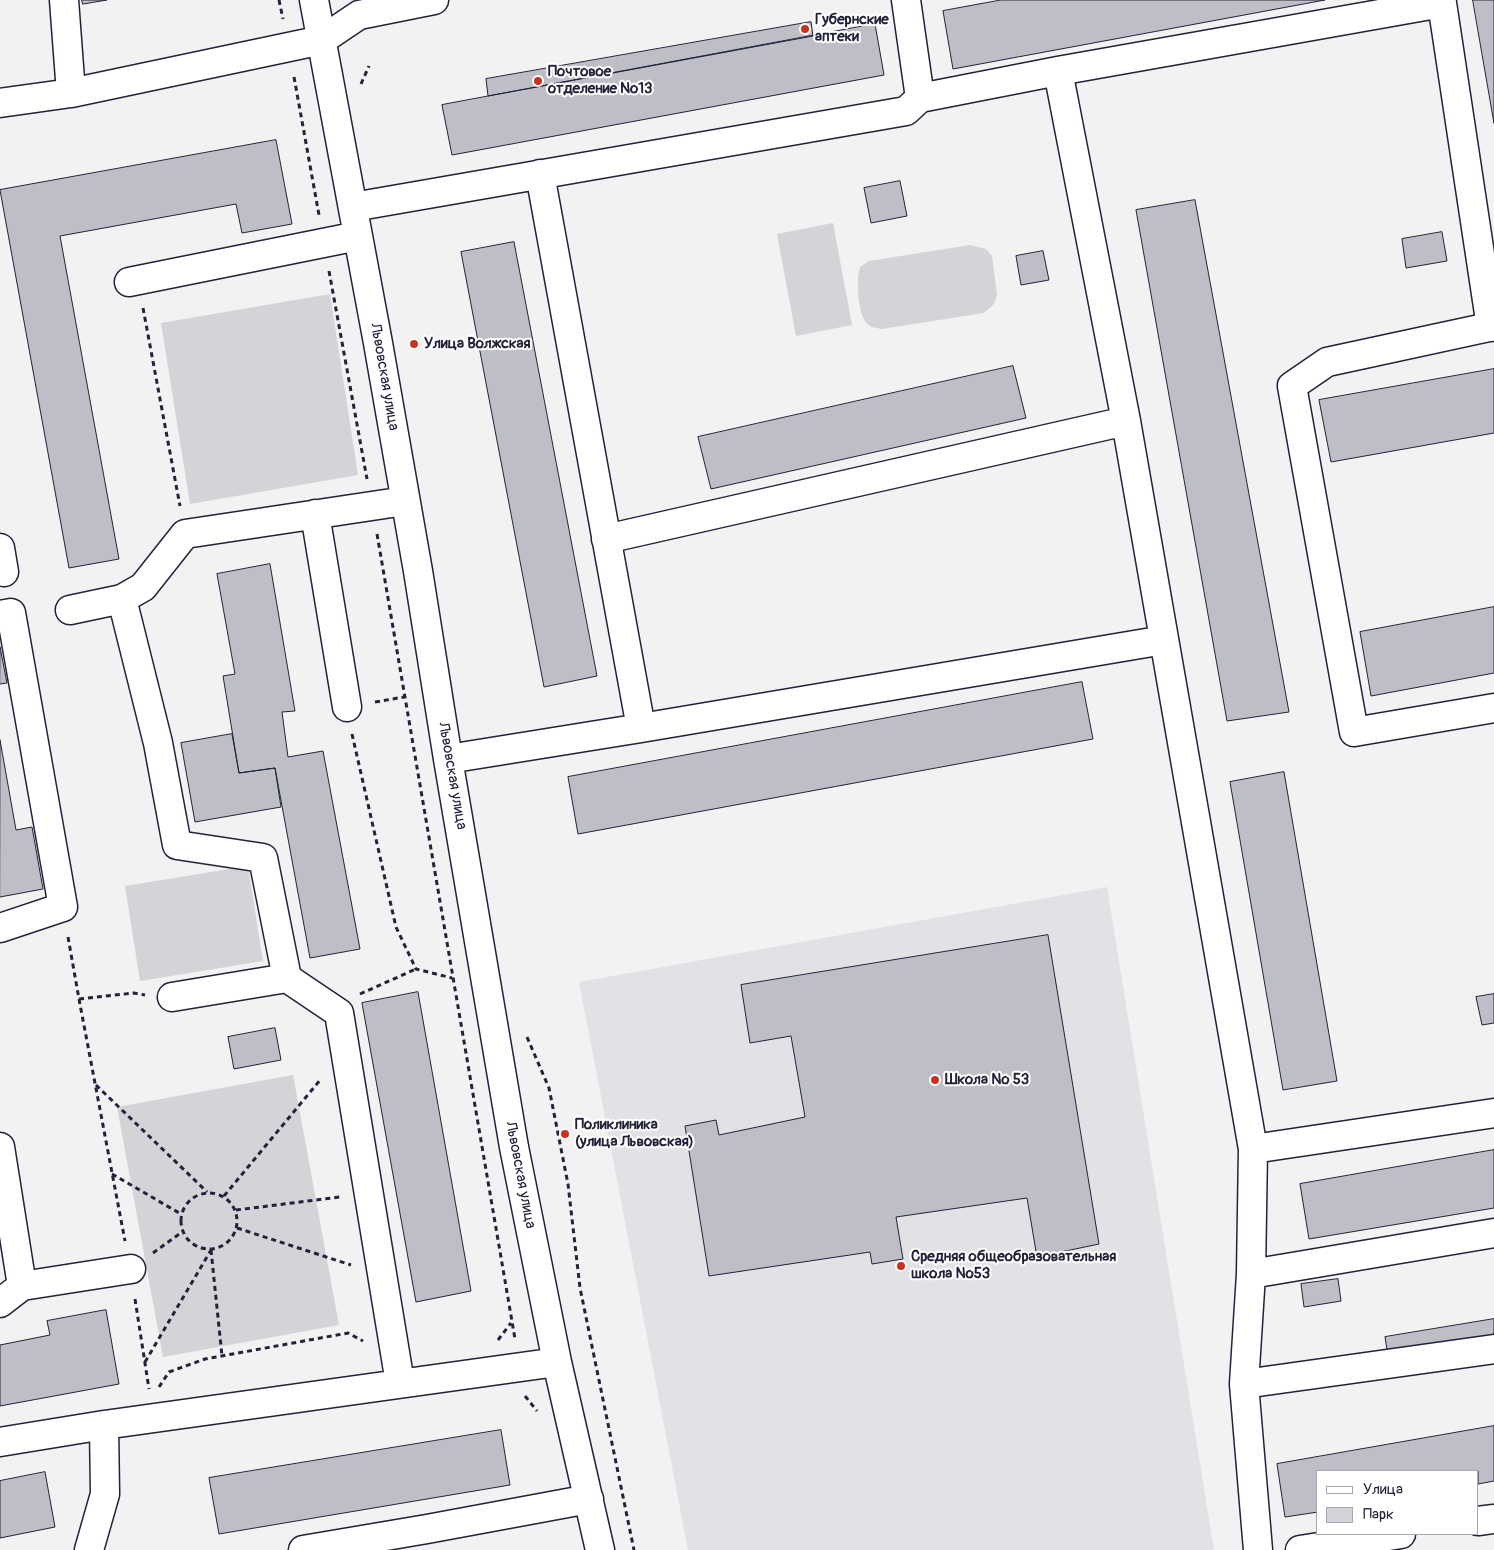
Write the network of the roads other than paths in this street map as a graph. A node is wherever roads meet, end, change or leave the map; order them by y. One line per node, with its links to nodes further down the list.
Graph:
1 (64, 0): 8 (street)
2 (314, 0): 6 (street, Львовская улица)
3 (434, 0): 6 (street)
4 (906, 0): 9 (street)
5 (1442, 2): 7 (street); 15 (street)
6 (322, 40): 8 (street); 12 (street, Львовская улица)
7 (1058, 71): 9 (street); 16 (street)
8 (71, 93): 10 (street)
9 (920, 98): 11 (street)
10 (0, 104)
11 (540, 174): 12 (street); 19 (street)
12 (353, 207): 13 (street, Львовская улица)
13 (358, 236): 14 (street); 17 (street, Львовская улица)
14 (133, 281)
15 (1492, 327): 25 (street)
16 (1126, 421): 19 (street); 23 (street)
17 (405, 501): 18 (street); 27 (street, Львовская улица)
18 (315, 514): 20 (street); 24 (street)
19 (606, 539): 26 (street)
20 (122, 599): 21 (street); 29 (street)
21 (70, 610)
22 (0, 615): 28 (street)
23 (1164, 640): 26 (street); 33 (street)
24 (347, 707)
25 (1494, 708)
26 (641, 728): 27 (street)
27 (448, 759): 40 (street, Львовская улица)
28 (0, 928)
29 (287, 978): 30 (street); 41 (street)
30 (172, 998)
31 (1494, 1113): 33 (street)
32 (0, 1148): 37 (street)
33 (1253, 1149): 36 (street)
34 (1494, 1233): 36 (street)
35 (130, 1269): 37 (street)
36 (1250, 1274): 42 (street)
37 (22, 1286): 38 (street)
38 (0, 1304)
39 (1494, 1348): 42 (street)
40 (557, 1362): 41 (street); 45 (street, Львовская улица)
41 (399, 1372): 43 (street)
42 (1244, 1384): 53 (street)
43 (104, 1425): 44 (street); 50 (street)
44 (0, 1442)
45 (589, 1499): 49 (street); 52 (street, Львовская улица)
46 (1494, 1519): 47 (street)
47 (1479, 1522)
48 (1395, 1535): 54 (street)
49 (429, 1540): 51 (street)
50 (88, 1550)
51 (303, 1550)
52 (600, 1550)
53 (1258, 1550)
54 (1300, 1550)

